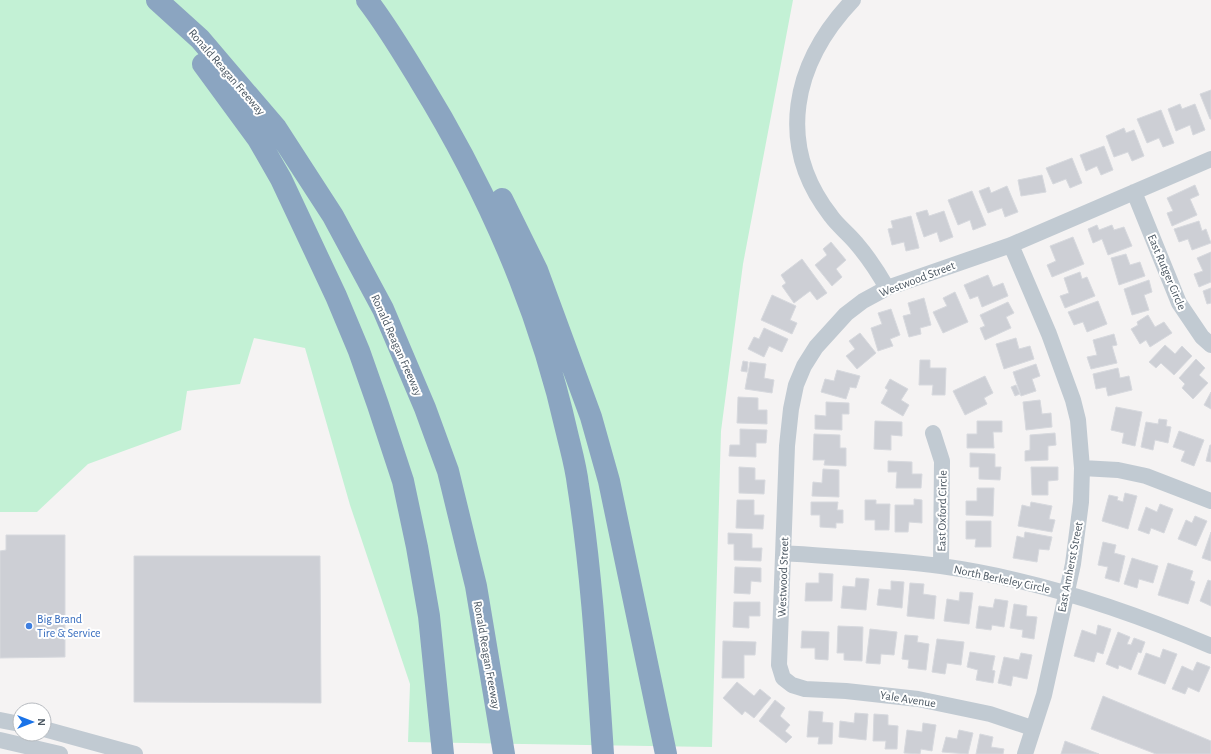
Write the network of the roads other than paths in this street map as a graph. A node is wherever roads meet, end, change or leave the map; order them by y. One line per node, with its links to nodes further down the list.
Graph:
1 (367, 0): 4 (highway)
2 (853, 0): 8 (street)
3 (161, 3): 25 (highway); 26 (highway, Ronald Reagan Freeway)
4 (381, 19): 27 (highway); 28 (highway)
5 (1211, 159): 6 (street, Westwood Street)
6 (1134, 192): 7 (street, Westwood Street); 9 (street, East Rutger Circle)
7 (1011, 245): 8 (street, Westwood Street); 11 (street, East Amherst Street)
8 (887, 288): 13 (street, Westwood Street)
9 (1211, 345)
10 (933, 433): 14 (street, East Oxford Circle)
11 (1082, 468): 12 (street); 15 (street, East Amherst Street)
12 (1211, 501)
13 (784, 552): 14 (street, North Berkeley Circle); 17 (street, Westwood Street)
14 (941, 566): 15 (street, North Berkeley Circle)
15 (1066, 592): 16 (street, North Berkeley Circle); 20 (street, East Amherst Street)
16 (1211, 646)
17 (783, 678): 20 (street, Yale Avenue)
18 (0, 720): 19 (street)
19 (12, 722)
20 (1032, 728): 29 (street, East Amherst Street)
21 (52, 731): 24 (street)
22 (0, 740): 23 (street)
23 (60, 754)
24 (135, 754)
25 (442, 754)
26 (504, 754)
27 (603, 754)
28 (666, 754)
29 (1025, 754)

